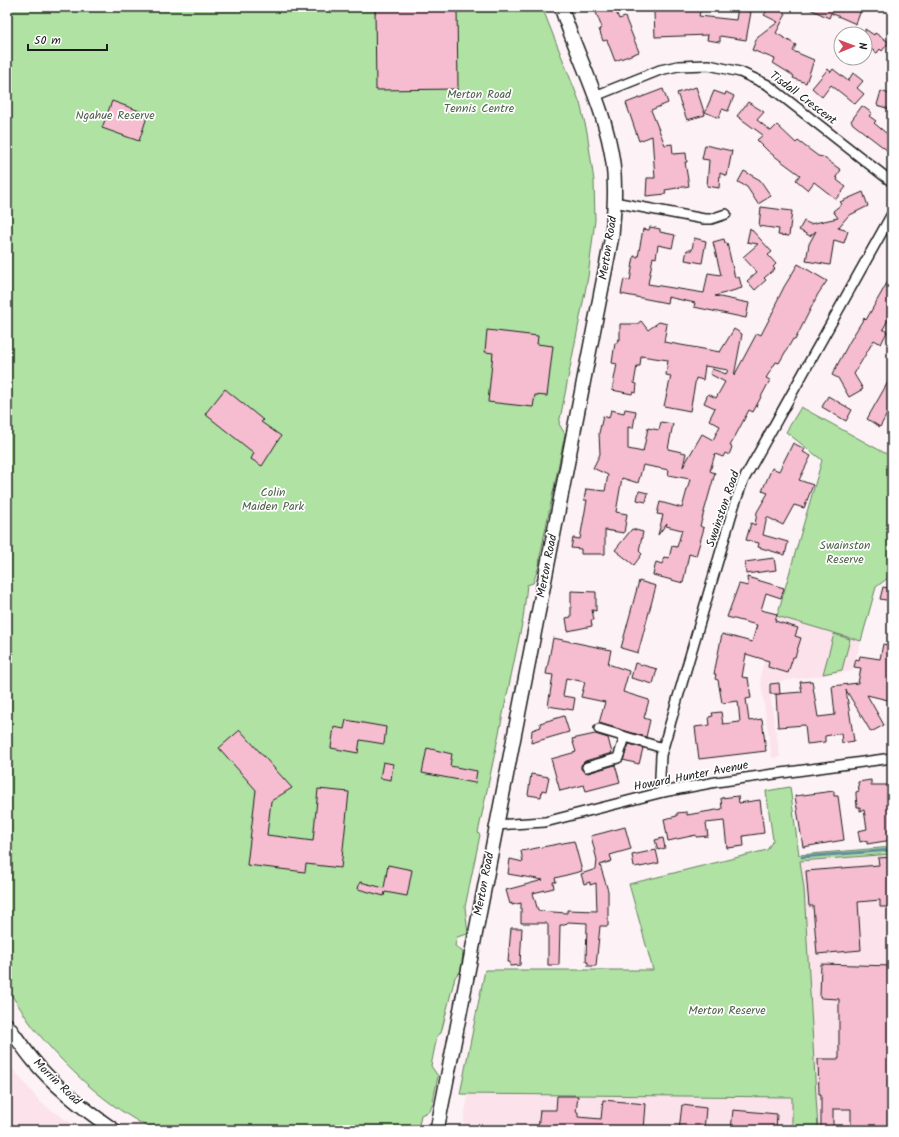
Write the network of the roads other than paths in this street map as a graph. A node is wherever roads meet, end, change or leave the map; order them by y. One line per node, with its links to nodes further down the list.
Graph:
1 (561, 7): 2 (main road, Merton Road)
2 (594, 96): 3 (street, Tisdall Crescent); 4 (main road, Merton Road)
3 (892, 182)
4 (614, 202): 5 (street); 13 (main road, Merton Road)
5 (726, 214)
6 (892, 214): 9 (street, Swainston Road)
7 (599, 729): 8 (street)
8 (625, 737): 9 (street); 11 (street)
9 (663, 748): 12 (street, Swainston Road)
10 (892, 758): 12 (street, Howard Hunter Avenue)
11 (587, 767)
12 (663, 792): 13 (street, Howard Hunter Avenue)
13 (496, 825): 16 (main road, Merton Road)
14 (7, 1025): 15 (main road, Morrin Road)
15 (114, 1130)
16 (437, 1130)

